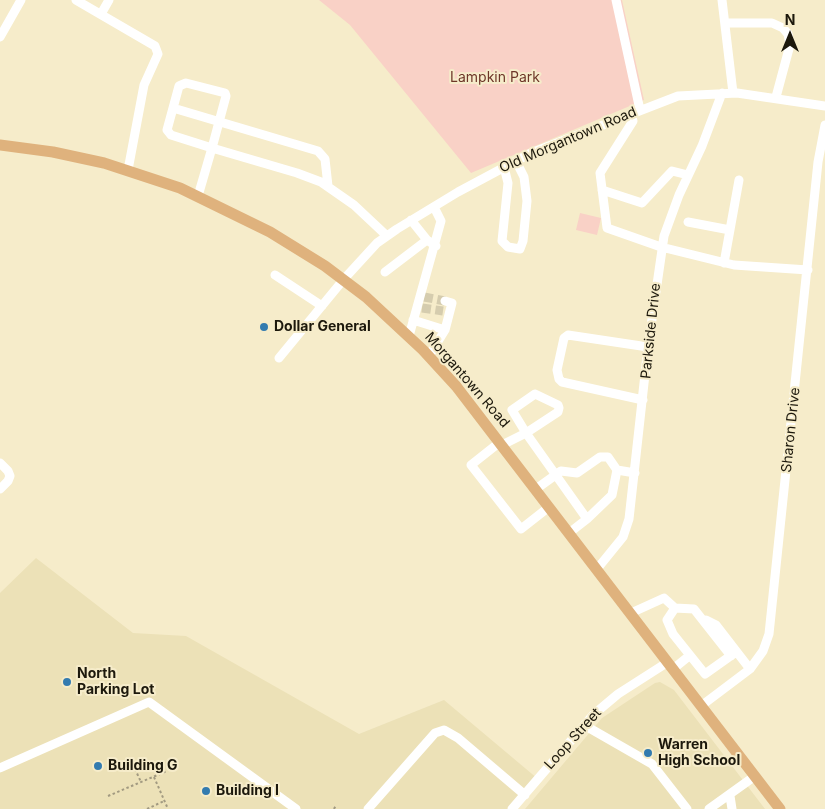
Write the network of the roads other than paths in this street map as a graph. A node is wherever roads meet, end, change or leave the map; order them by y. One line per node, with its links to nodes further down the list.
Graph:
1 (21, 0): 8 (street)
2 (76, 0): 6 (street)
3 (109, 0): 6 (street)
4 (616, 0): 14 (street)
5 (722, 0): 7 (street)
6 (101, 14): 21 (street)
7 (725, 23): 10 (street); 11 (street)
8 (0, 37)
9 (722, 93): 10 (street, Old Morgantown Road); 14 (street, Old Morgantown Road); 22 (street, Parkside Drive)
10 (733, 93): 11 (street, Old Morgantown Road)
11 (776, 97): 12 (street, Old Morgantown Road)
12 (825, 106)
13 (173, 108): 15 (street); 15 (street); 18 (street)
14 (635, 111): 19 (street, Old Morgantown Road); 25 (street)
15 (219, 122): 18 (street); 24 (street)
16 (825, 125): 36 (street, Sharon Drive)
17 (0, 145): 21 (main road, Morgantown Road)
18 (212, 148): 24 (street); 26 (street)
19 (516, 161): 20 (street, Old Morgantown Road); 20 (street)
20 (504, 167): 27 (street, Old Morgantown Road)
21 (128, 170): 26 (main road, Morgantown Road)
22 (688, 175): 25 (street); 34 (street, Parkside Drive)
23 (739, 180): 30 (street)
24 (328, 186): 31 (street)
25 (602, 190): 34 (street)
26 (198, 196): 39 (main road, Morgantown Road)
27 (434, 207): 28 (street, Old Morgantown Road); 33 (street)
28 (411, 220): 31 (street, Old Morgantown Road); 32 (street)
29 (688, 222): 30 (street)
30 (730, 230): 35 (street)
31 (387, 236): 39 (street, Old Morgantown Road)
32 (427, 240): 33 (street); 37 (street)
33 (436, 246): 42 (street)
34 (661, 248): 35 (street); 45 (street, Parkside Drive)
35 (724, 262): 36 (street)
36 (808, 270): 66 (street, Sharon Drive)
37 (385, 272)
38 (275, 275): 41 (street)
39 (344, 279): 41 (street, Old Morgantown Road); 44 (main road, Morgantown Road)
40 (445, 301): 43 (street)
41 (322, 306): 47 (street, Old Morgantown Road)
42 (413, 320): 43 (street); 44 (street)
43 (444, 330): 46 (street)
44 (409, 336): 46 (main road, Morgantown Road)
45 (648, 347): 48 (street, Parkside Drive); 48 (street)
46 (429, 356): 50 (main road, Morgantown Road)
47 (279, 358)
48 (643, 400): 53 (street, Parkside Drive)
49 (526, 433): 49 (street); 50 (street); 54 (street)
50 (501, 443): 56 (main road, Morgantown Road); 57 (street)
51 (0, 463): 55 (street)
52 (616, 470): 53 (street); 54 (street); 58 (street)
53 (635, 473): 60 (street, Parkside Drive)
54 (556, 475): 56 (street); 58 (street)
55 (0, 489)
56 (536, 489): 57 (main road, Morgantown Road)
57 (549, 507): 59 (main road, Morgantown Road)
58 (587, 519): 59 (street)
59 (569, 532): 60 (main road, Morgantown Road)
60 (597, 569): 62 (main road, Morgantown Road)
61 (675, 608): 62 (street); 63 (street); 64 (street)
62 (631, 613): 65 (main road, Morgantown Road)
63 (734, 654): 64 (street); 66 (street)
64 (689, 656): 65 (street, Loop Street)
65 (670, 665): 67 (main road, Morgantown Road); 68 (street, Loop Street)
66 (750, 669): 67 (street, Sharon Drive)
67 (701, 706): 70 (main road, Morgantown Road)
68 (584, 725): 71 (street, Loop Street); 76 (street)
69 (0, 768): 73 (street)
70 (755, 776): 72 (street); 79 (main road, Morgantown Road)
71 (525, 795): 74 (street); 75 (street, Loop Street)
72 (730, 796): 77 (street); 78 (street)
73 (296, 809)
74 (368, 809)
75 (512, 809)
76 (687, 809)
77 (709, 809)
78 (732, 809)
79 (780, 809)

